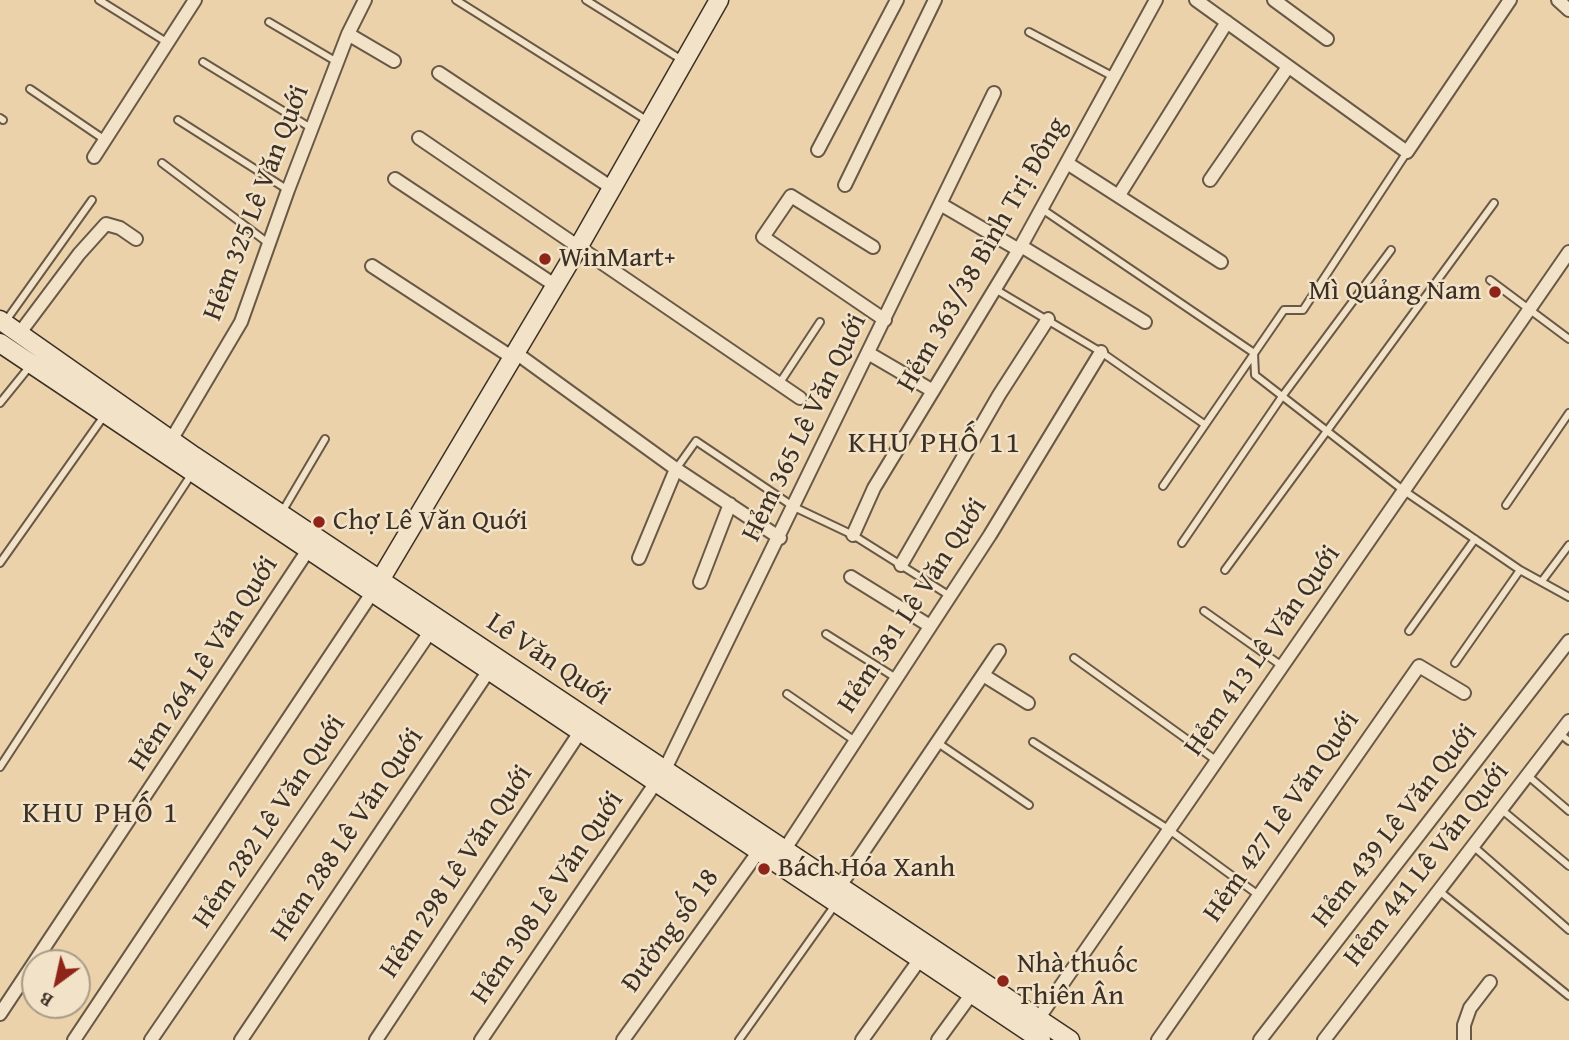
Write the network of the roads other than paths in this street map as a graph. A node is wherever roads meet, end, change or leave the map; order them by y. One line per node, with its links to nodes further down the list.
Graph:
1 (99, 0): 21 (lane)
2 (195, 0): 21 (street)
3 (365, 0): 19 (street, Hẻm 325 Lê Văn Quới)
4 (456, 0): 32 (lane)
5 (586, 0): 14 (lane)
6 (719, 0): 23 (main road)
7 (897, 0): 36 (street)
8 (935, 0): 43 (street)
9 (1156, 0): 28 (street, Hẻm 363/38 Bình Trị Đông)
10 (1196, 0): 17 (street)
11 (1274, 0): 20 (street)
12 (1510, 0): 37 (street)
13 (1558, 0): 15 (street)
14 (597, 3): 23 (lane)
15 (1569, 10)
16 (269, 22): 25 (lane)
17 (1227, 22): 26 (street); 46 (street)
18 (1028, 32): 28 (lane)
19 (348, 34): 22 (street); 25 (street, Hẻm 325 Lê Văn Quới)
20 (1327, 39)
21 (167, 43): 35 (street)
22 (394, 61)
23 (684, 61): 32 (main road)
24 (203, 62): 33 (lane)
25 (337, 62): 33 (street, Hẻm 325 Lê Văn Quới)
26 (1288, 67): 37 (street); 42 (street)
27 (439, 73): 44 (street)
28 (1114, 77): 40 (street, Hẻm 363/38 Bình Trị Đông)
29 (30, 89): 35 (lane)
30 (994, 93): 49 (street, Hẻm 365 Lê Văn Quới)
31 (178, 120): 45 (lane)
32 (650, 122): 44 (main road)
33 (312, 129): 45 (street, Hẻm 325 Lê Văn Quới)
34 (419, 138): 53 (street)
35 (105, 140): 38 (street)
36 (818, 150)
37 (1406, 152): 73 (lane)
38 (94, 157)
39 (162, 163): 52 (lane)
40 (1067, 163): 46 (street); 50 (street, Hẻm 363/38 Bình Trị Đông)
41 (396, 179): 61 (street)
42 (1210, 180)
43 (845, 185)
44 (612, 188): 53 (main road)
45 (288, 190): 52 (street, Hẻm 325 Lê Văn Quới)
46 (1119, 195): 58 (street)
47 (92, 200): 68 (lane)
48 (1494, 204): 84 (lane)
49 (942, 205): 55 (street); 65 (street, Hẻm 365 Lê Văn Quới)
50 (1040, 208): 55 (street, Hẻm 363/38 Bình Trị Đông); 73 (lane)
51 (136, 239): 68 (street)
52 (268, 243): 86 (street, Hẻm 325 Lê Văn Quới)
53 (579, 246): 61 (main road); 76 (street)
54 (873, 247): 65 (street)
55 (1020, 248): 62 (street, Hẻm 363/38 Bình Trị Đông); 67 (street)
56 (1391, 250): 79 (lane)
57 (1569, 252): 63 (street, Hẻm 413 Lê Văn Quới)
58 (1222, 262)
59 (372, 266): 74 (street)
60 (1490, 280): 63 (lane)
61 (556, 286): 74 (main road)
62 (995, 289): 64 (lane); 77 (street, Hẻm 363/38 Bình Trị Đông)
63 (1527, 310): 69 (lane); 90 (street, Hẻm 413 Lê Văn Quới)
64 (1048, 319): 71 (lane); 103 (street)
65 (884, 320): 72 (street, Hẻm 365 Lê Văn Quới)
66 (820, 322): 76 (lane)
67 (1145, 322)
68 (8, 326): 86 (main road, Lê Văn Quới)
69 (1569, 339)
70 (0, 343): 75 (main road, Lê Văn Quới)
71 (1101, 352): 83 (lane); 110 (street, Hẻm 381 Lê Văn Quới)
72 (868, 353): 77 (street); 93 (street, Hẻm 365 Lê Văn Quới)
73 (1254, 353): 79 (lane); 83 (lane)
74 (515, 355): 87 (street); 109 (main road)
75 (31, 365): 80 (lane); 82 (main road, Lê Văn Quới)
76 (779, 384): 78 (street)
77 (933, 391): 95 (street, Hẻm 363/38 Bình Trị Đông)
78 (800, 398)
79 (1281, 398): 84 (lane); 98 (lane)
80 (0, 403)
81 (1569, 412): 92 (lane)
82 (105, 414): 86 (main road, Lê Văn Quới); 102 (lane)
83 (1204, 424): 89 (lane)
84 (1327, 435): 90 (lane); 104 (lane)
85 (325, 439): 94 (lane)
86 (167, 446): 88 (main road, Lê Văn Quới); 94 (main road, Lê Văn Quới)
87 (676, 469): 91 (street); 93 (lane); 101 (street)
88 (192, 473): 100 (main road, Lê Văn Quới); 135 (lane)
89 (1163, 486)
90 (1403, 490): 97 (lane); 122 (street, Hẻm 413 Lê Văn Quới)
91 (730, 504): 96 (street); 108 (street)
92 (1506, 505)
93 (794, 507): 95 (lane); 96 (street, Hẻm 365 Lê Văn Quới)
94 (281, 513): 109 (main road, Lê Văn Quới)
95 (853, 535): 103 (lane)
96 (780, 538): 137 (street, Hẻm 365 Lê Văn Quới)
97 (1475, 539): 105 (lane); 114 (lane)
98 (1182, 543)
99 (1569, 545): 107 (lane)
100 (308, 550): 109 (main road, Lê Văn Quới); 154 (street, Hẻm 264 Lê Văn Quới)
101 (639, 558)
102 (0, 563)
103 (901, 565): 110 (lane)
104 (1225, 570)
105 (1521, 570): 107 (lane); 120 (lane)
106 (851, 577): 113 (street)
107 (1542, 581): 111 (lane)
108 (700, 582)
109 (376, 586): 115 (main road, Lê Văn Quới); 121 (main road, Lê Văn Quới); 156 (street)
110 (950, 596): 113 (street, Hẻm 381 Lê Văn Quới)
111 (1569, 597)
112 (1204, 611): 122 (lane)
113 (930, 626): 124 (street, Hẻm 381 Lê Văn Quới)
114 (1409, 631)
115 (430, 632): 121 (main road, Lê Văn Quới); 157 (street, Hẻm 282 Lê Văn Quới)
116 (826, 634): 124 (lane)
117 (1569, 641): 168 (street, Hẻm 439 Lê Văn Quới)
118 (999, 652): 123 (street)
119 (1074, 659): 134 (lane)
120 (1455, 663)
121 (493, 665): 129 (main road, Lê Văn Quới); 137 (main road, Lê Văn Quới); 158 (street, Hẻm 288 Lê Văn Quới)
122 (1282, 666): 134 (street, Hẻm 413 Lê Văn Quới)
123 (983, 675): 127 (street); 133 (street)
124 (897, 678): 131 (street, Hẻm 381 Lê Văn Quới)
125 (1464, 693): 147 (street, Hẻm 427 Lê Văn Quới)
126 (787, 694): 131 (lane)
127 (1028, 703)
128 (1569, 721): 130 (street, Hẻm 441 Lê Văn Quới)
129 (580, 732): 137 (main road, Lê Văn Quới); 159 (street, Hẻm 298 Lê Văn Quới)
130 (1564, 737): 136 (street, Hẻm 441 Lê Văn Quới)
131 (855, 741): 143 (street, Hẻm 381 Lê Văn Quới)
132 (1033, 741): 141 (lane)
133 (938, 743): 138 (lane); 148 (street)
134 (1217, 761): 141 (street, Hẻm 413 Lê Văn Quới)
135 (0, 767)
136 (1527, 775): 139 (street, Hẻm 441 Lê Văn Quới); 140 (lane)
137 (661, 776): 143 (main road, Lê Văn Quới); 144 (main road, Lê Văn Quới); 160 (street, Hẻm 308 Lê Văn Quới)
138 (1029, 805)
139 (1502, 810): 142 (street, Hẻm 441 Lê Văn Quới); 145 (lane)
140 (1569, 811)
141 (1168, 830): 147 (lane); 155 (street, Hẻm 413 Lê Văn Quới)
142 (1473, 846): 146 (street, Hẻm 441 Lê Văn Quới); 149 (lane)
143 (785, 849): 148 (main road, Lê Văn Quới)
144 (759, 851): 148 (main road, Lê Văn Quới); 161 (street, Đường số 18)
145 (1569, 866)
146 (1438, 890): 153 (lane); 169 (street, Hẻm 441 Lê Văn Quới)
147 (1257, 894): 167 (street, Hẻm 427 Lê Văn Quới)
148 (838, 895): 150 (main road, Lê Văn Quới); 162 (lane)
149 (1569, 930)
150 (925, 952): 152 (main road, Lê Văn Quới); 155 (main road, Lê Văn Quới); 163 (street)
151 (1490, 982): 170 (street)
152 (973, 992): 164 (street); 165 (main road, Lê Văn Quới)
153 (1569, 996)
154 (0, 1014)
155 (1038, 1019): 166 (main road, Lê Văn Quới)
156 (75, 1040)
157 (151, 1040)
158 (241, 1040)
159 (376, 1040)
160 (481, 1040)
161 (623, 1040)
162 (739, 1040)
163 (862, 1040)
164 (938, 1040)
165 (1041, 1040)
166 (1070, 1040)
167 (1158, 1040)
168 (1260, 1040)
169 (1324, 1040)
170 (1464, 1040)

